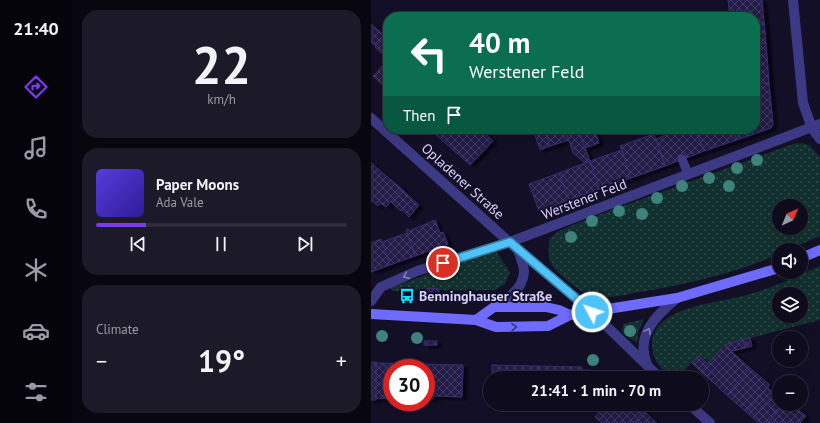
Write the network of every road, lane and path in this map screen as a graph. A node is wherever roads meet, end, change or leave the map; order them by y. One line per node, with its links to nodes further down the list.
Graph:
1 (793, 0): 3 (street)
2 (371, 118): 4 (street, Opladener Straße)
3 (816, 126): 6 (street); 8 (street, Werstener Feld)
4 (383, 129)
5 (389, 134): 9 (street, Opladener Straße)
6 (820, 139)
7 (682, 159): 8 (lane)
8 (688, 174): 9 (street, Werstener Feld)
9 (510, 242): 10 (street, Opladener Straße); 15 (street, Werstener Feld, one-way to 15)
10 (518, 250): 16 (street, Opladener Straße); 17 (street, Opladener Straße)
11 (820, 250): 12 (main road)
12 (808, 255)
13 (772, 270): 14 (main road)
14 (677, 298): 17 (main road); 21 (street, one-way to 14)
15 (371, 301)
16 (494, 307): 19 (main road); 20 (main road)
17 (592, 312): 19 (main road); 21 (street, Opladener Straße)
18 (371, 314): 20 (main road)
19 (570, 315): 20 (main road, one-way to 19)
20 (476, 320)
21 (648, 368): 22 (street, Opladener Straße)
22 (652, 371)
23 (697, 411): 24 (street)
24 (710, 423)

